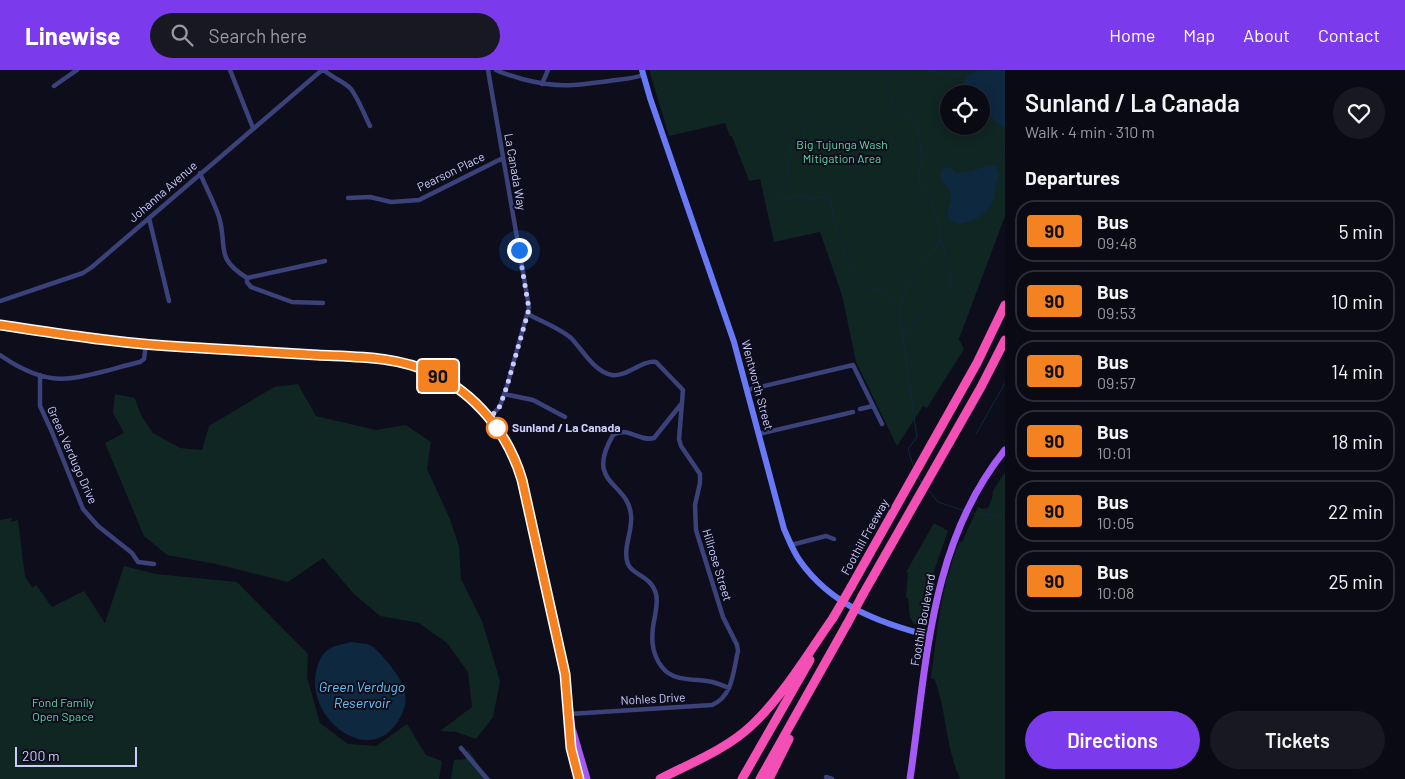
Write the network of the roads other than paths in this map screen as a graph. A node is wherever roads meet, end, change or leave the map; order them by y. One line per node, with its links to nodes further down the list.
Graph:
1 (77, 70): 9 (street)
2 (230, 70): 11 (street)
3 (323, 70): 10 (street); 11 (street, Johanna Avenue)
4 (488, 70): 12 (street, La Canada Way)
5 (496, 70): 8 (street)
6 (548, 70): 8 (street)
7 (643, 72): 8 (street); 28 (main road, Wentworth Street)
8 (542, 84)
9 (54, 86)
10 (370, 126)
11 (253, 128): 13 (street, Johanna Avenue)
12 (502, 158): 14 (street, Pearson Place); 22 (street, La Canada Way)
13 (200, 174): 15 (street, Johanna Avenue); 17 (street)
14 (348, 198)
15 (149, 218): 18 (street, Johanna Avenue); 19 (street)
16 (325, 260): 17 (street)
17 (247, 278): 20 (street)
18 (0, 301)
19 (169, 301)
20 (323, 303)
21 (1005, 305): 42 (highway, Foothill Freeway, bridge)
22 (528, 314): 29 (street, La Canada Way); 30 (street, Hillrose Street)
23 (0, 325): 25 (main road)
24 (1005, 340): 44 (highway, bridge)
25 (146, 344): 27 (street); 35 (main road)
26 (0, 355): 27 (street)
27 (40, 375): 41 (street, Green Verdugo Drive)
28 (747, 390): 31 (street); 37 (main road, Wentworth Street)
29 (504, 394): 34 (street); 35 (street, La Canada Way)
30 (683, 402): 45 (street, Hillrose Street); 45 (street)
31 (873, 406): 32 (street); 36 (street)
32 (860, 409)
33 (853, 412): 37 (street)
34 (565, 417)
35 (490, 418): 46 (main road)
36 (882, 424)
37 (759, 434): 40 (main road, Wentworth Street)
38 (1005, 450): 43 (main road, Foothill Boulevard)
39 (834, 539): 40 (street)
40 (791, 545): 43 (main road, Wentworth Street)
41 (154, 564)
42 (833, 618): 52 (highway); 53 (highway, Foothill Freeway)
43 (930, 636): 57 (main road, Foothill Boulevard)
44 (824, 663): 54 (highway); 55 (highway)
45 (729, 688): 46 (street, Nohles Drive)
46 (569, 714): 50 (main road); 51 (main road)
47 (461, 748): 49 (street)
48 (826, 777): 56 (street)
49 (487, 779)
50 (578, 779)
51 (587, 779)
52 (660, 779)
53 (742, 779)
54 (760, 779)
55 (769, 779)
56 (832, 779)
57 (911, 779)

